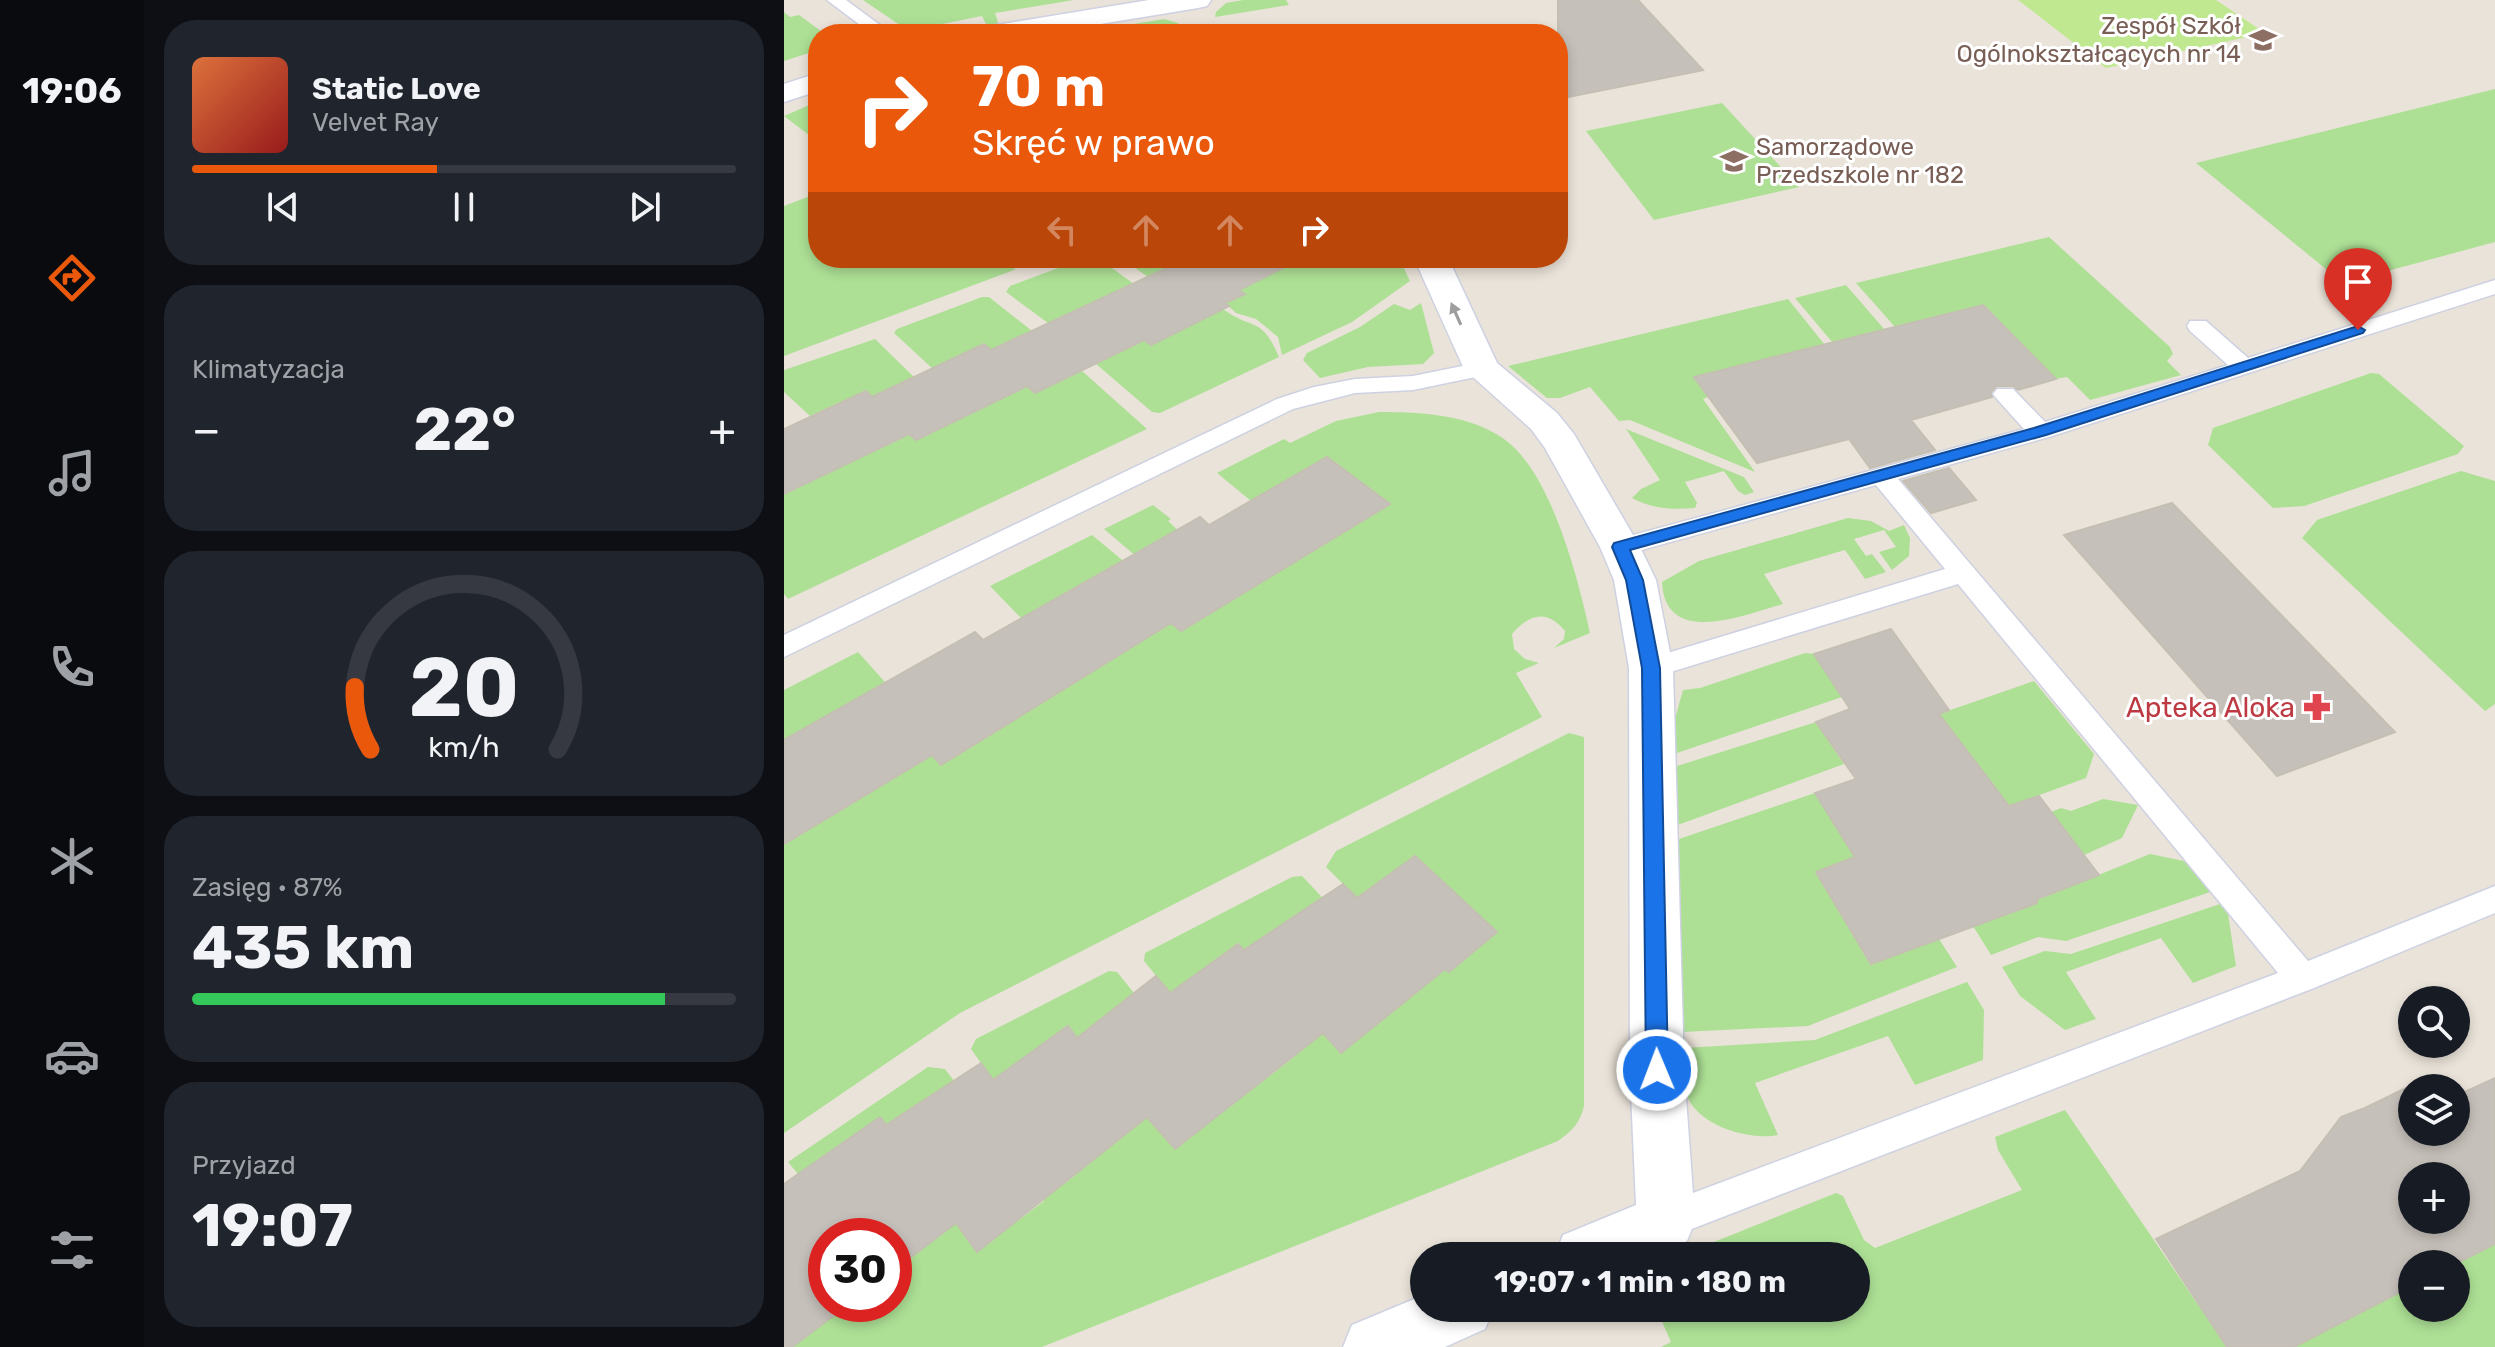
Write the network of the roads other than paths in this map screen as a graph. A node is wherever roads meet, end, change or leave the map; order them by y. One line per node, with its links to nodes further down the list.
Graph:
1 (835, 0): 3 (lane)
2 (1199, 8): 4 (street)
3 (869, 24)
4 (1070, 24)
5 (808, 85): 6 (street)
6 (784, 93)
7 (1436, 268): 11 (street, one-way to 7)
8 (2495, 287): 10 (lane)
9 (2198, 326): 10 (lane)
10 (2245, 368): 13 (lane)
11 (1482, 369): 15 (street); 17 (lane)
12 (2005, 394): 13 (lane)
13 (2040, 432): 14 (lane)
14 (1882, 476): 15 (lane); 16 (lane)
15 (1620, 547): 18 (street)
16 (1963, 573): 18 (lane); 20 (lane)
17 (784, 647)
18 (1651, 668): 21 (street)
19 (2495, 899): 20 (lane)
20 (2302, 978): 21 (lane)
21 (1666, 1221): 22 (street)
22 (1617, 1242)
23 (1432, 1322): 24 (street)
24 (1374, 1347)

